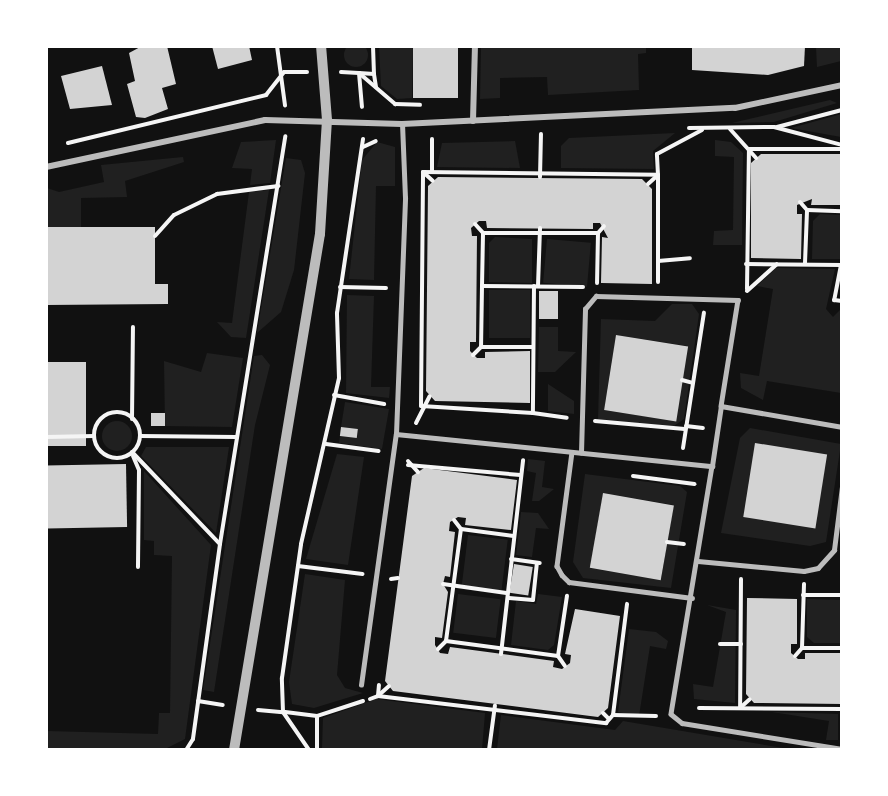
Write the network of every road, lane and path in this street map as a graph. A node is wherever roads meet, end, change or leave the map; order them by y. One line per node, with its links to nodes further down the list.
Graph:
1 (277, 46): 6 (path)
2 (321, 46): 5 (street)
3 (373, 46): 8 (path)
4 (475, 46): 13 (street)
5 (324, 71): 6 (path); 7 (path); 12 (street)
6 (284, 72): 11 (path); 26 (path)
7 (359, 73): 8 (path); 8 (path); 14 (path)
8 (374, 74)
9 (842, 85): 13 (street)
10 (842, 110): 17 (path)
11 (285, 119): 12 (street); 31 (street); 38 (path)
12 (327, 120): 14 (street); 150 (street)
13 (473, 121): 15 (street)
14 (363, 123): 15 (street); 27 (path)
15 (402, 124): 25 (lane)
16 (684, 128): 18 (path)
17 (774, 128): 19 (path); 28 (path)
18 (705, 129): 19 (path); 34 (path)
19 (730, 129): 29 (path)
20 (541, 134): 21 (path); 22 (path); 35 (path)
21 (548, 134)
22 (534, 135)
23 (444, 138): 24 (path)
24 (432, 139): 25 (path); 33 (path)
25 (404, 140): 27 (path); 80 (lane)
26 (58, 146)
27 (363, 147): 56 (path)
28 (842, 147): 29 (path)
29 (749, 149): 30 (path); 52 (path)
30 (756, 158)
31 (46, 167)
32 (423, 172): 33 (path); 36 (path); 73 (path)
33 (432, 172): 35 (path)
34 (658, 175): 35 (path); 37 (path); 49 (path)
35 (540, 176)
36 (433, 181)
37 (648, 184)
38 (278, 186): 47 (path); 84 (path)
39 (800, 202): 40 (path)
40 (807, 210): 41 (path); 51 (path)
41 (842, 211)
42 (475, 225): 45 (path)
43 (604, 226): 46 (path)
44 (539, 231): 45 (path); 46 (path); 55 (path)
45 (483, 233): 54 (path)
46 (598, 233): 57 (path)
47 (155, 236)
48 (690, 258): 49 (path)
49 (658, 261): 61 (path)
50 (778, 263): 51 (path); 52 (path); 52 (path)
51 (805, 263): 53 (path)
52 (746, 264)
53 (841, 265): 63 (path)
54 (482, 286): 55 (path); 59 (path); 65 (path)
55 (536, 286): 57 (path); 66 (path)
56 (340, 287): 58 (path); 70 (path)
57 (597, 287): 60 (path)
58 (379, 288)
59 (476, 289)
60 (596, 296): 61 (lane); 78 (lane)
61 (657, 298): 62 (lane)
62 (706, 300): 69 (path); 74 (lane)
63 (842, 301)
64 (133, 327): 77 (path)
65 (481, 347): 66 (path); 67 (path)
66 (533, 347): 75 (path)
67 (473, 355)
68 (682, 380): 69 (path)
69 (693, 382): 78 (path)
70 (334, 395): 72 (path); 85 (path)
71 (430, 396): 73 (path)
72 (384, 404)
73 (421, 406): 75 (path)
74 (721, 406): 79 (lane); 92 (lane)
75 (533, 413): 76 (path)
76 (563, 417)
77 (132, 419): 81 (path); 82 (path)
78 (583, 420): 90 (lane)
79 (842, 427)
80 (396, 434): 86 (lane); 89 (lane)
81 (94, 436): 83 (path); 87 (path)
82 (140, 436): 84 (path); 87 (path)
83 (46, 437)
84 (236, 437): 104 (path)
85 (326, 444): 89 (path); 110 (path)
86 (525, 448): 88 (lane); 96 (path)
87 (132, 452): 104 (path); 114 (path)
88 (572, 452): 90 (lane); 112 (lane)
89 (393, 453): 91 (path); 116 (lane)
90 (581, 453): 92 (lane)
91 (409, 461): 93 (path); 94 (path); 96 (path)
92 (712, 466): 108 (lane)
93 (418, 472)
94 (407, 473)
95 (629, 475): 98 (path)
96 (521, 476): 102 (path)
97 (842, 487): 115 (lane)
98 (692, 494)
99 (454, 520): 100 (path)
100 (461, 529): 102 (path); 119 (path)
101 (686, 534): 105 (path)
102 (514, 536): 107 (path)
103 (667, 542): 105 (path)
104 (220, 544): 149 (path)
105 (684, 544): 106 (path)
106 (682, 555)
107 (511, 560): 109 (path); 121 (path)
108 (698, 561): 113 (lane); 124 (lane)
109 (537, 563): 112 (path); 121 (path)
110 (298, 566): 116 (path); 142 (path)
111 (393, 566): 116 (path)
112 (557, 566): 117 (lane)
113 (741, 566): 115 (lane); 127 (path)
114 (138, 567)
115 (804, 572): 123 (path)
116 (374, 575): 136 (lane)
117 (569, 582): 120 (lane); 133 (path)
118 (443, 584): 119 (path)
119 (453, 588): 121 (path); 125 (path)
120 (628, 591): 124 (lane); 146 (path)
121 (507, 595): 128 (path)
122 (842, 595): 123 (path)
123 (803, 596): 129 (path)
124 (692, 598): 145 (lane)
125 (446, 641): 128 (path); 131 (path)
126 (720, 644): 127 (path)
127 (741, 644): 140 (path)
128 (502, 648): 132 (path); 133 (path)
129 (802, 648): 130 (path); 134 (path)
130 (842, 648)
131 (438, 649)
132 (501, 654)
133 (558, 656): 135 (path)
134 (795, 656)
135 (566, 666)
136 (361, 685)
137 (389, 686): 143 (path)
138 (750, 699): 140 (path)
139 (495, 705): 143 (path)
140 (740, 708): 141 (path); 145 (path)
141 (842, 709)
142 (283, 712): 151 (path); 152 (path)
143 (494, 712): 146 (path); 153 (path)
144 (603, 713): 146 (path)
145 (671, 714): 148 (lane)
146 (611, 717): 147 (path)
147 (639, 720)
148 (842, 749)
149 (186, 750)
150 (234, 750)
151 (309, 750)
152 (317, 750)
153 (489, 750)

